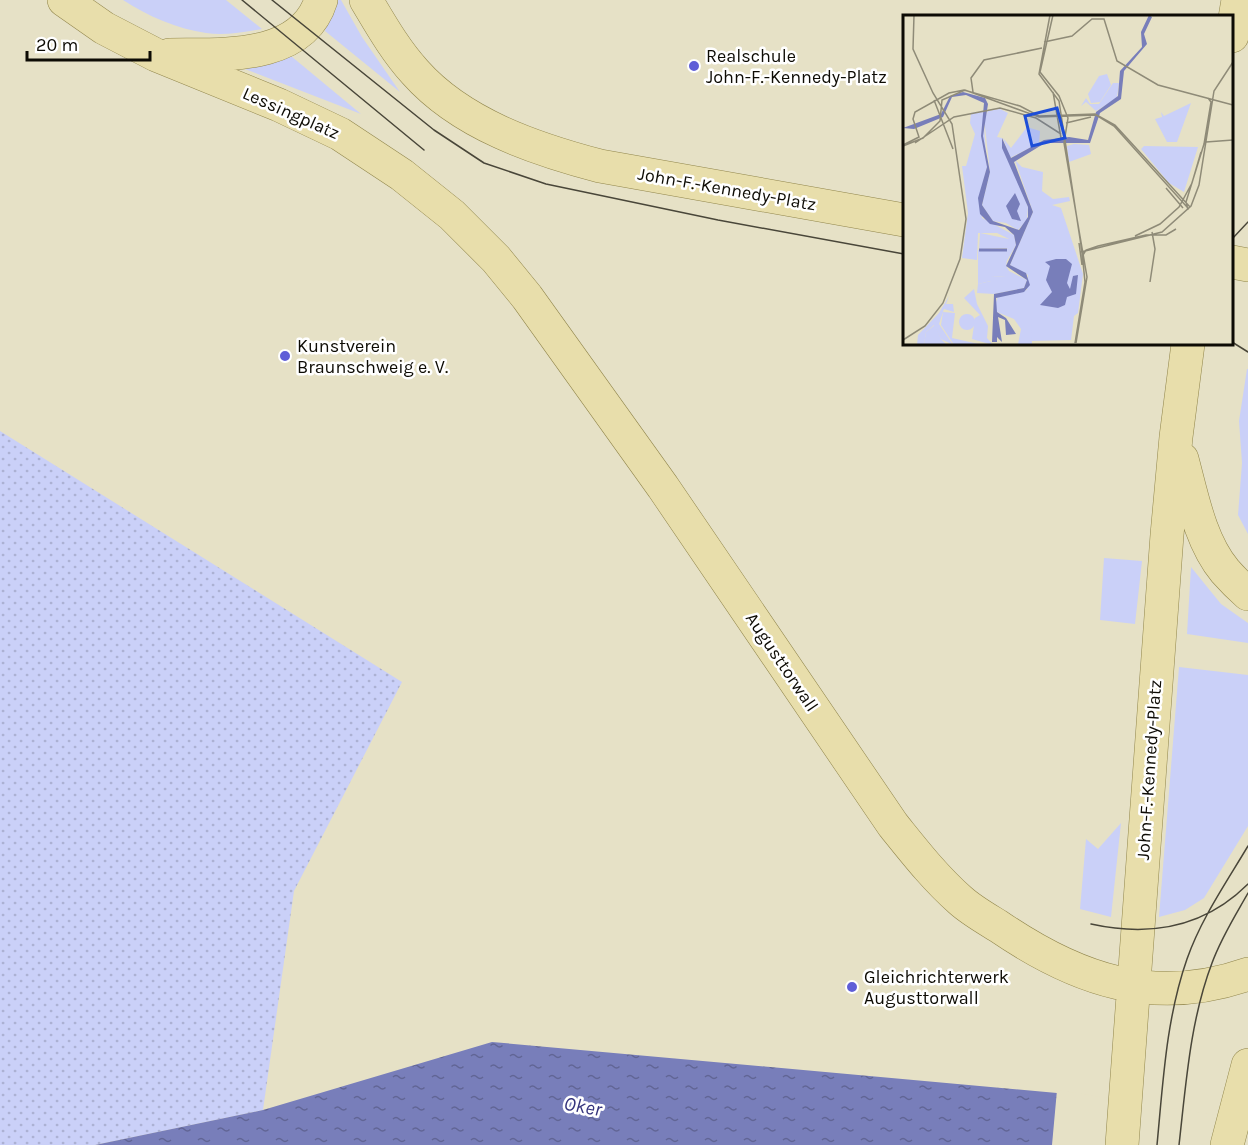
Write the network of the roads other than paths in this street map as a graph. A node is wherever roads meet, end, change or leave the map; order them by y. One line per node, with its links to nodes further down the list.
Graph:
1 (64, 0): 6 (main road, Lessingplatz)
2 (321, 0): 6 (main road)
3 (366, 0): 7 (main road, John-F.-Kennedy-Platz)
4 (1238, 0): 5 (main road)
5 (1233, 30)
6 (156, 55): 8 (main road, Lessingplatz)
7 (903, 220)
8 (496, 259): 15 (main road, Augusttorwall)
9 (1233, 262): 10 (main road)
10 (1248, 265)
11 (1188, 345): 12 (main road, John-F.-Kennedy-Platz)
12 (1176, 437): 13 (main road, John-F.-Kennedy-Platz); 15 (main road, John-F.-Kennedy-Platz)
13 (1248, 594)
14 (1248, 974): 15 (main road)
15 (1134, 987): 17 (main road, John-F.-Kennedy-Platz)
16 (1248, 1065): 18 (main road)
17 (1122, 1145)
18 (1227, 1145)

